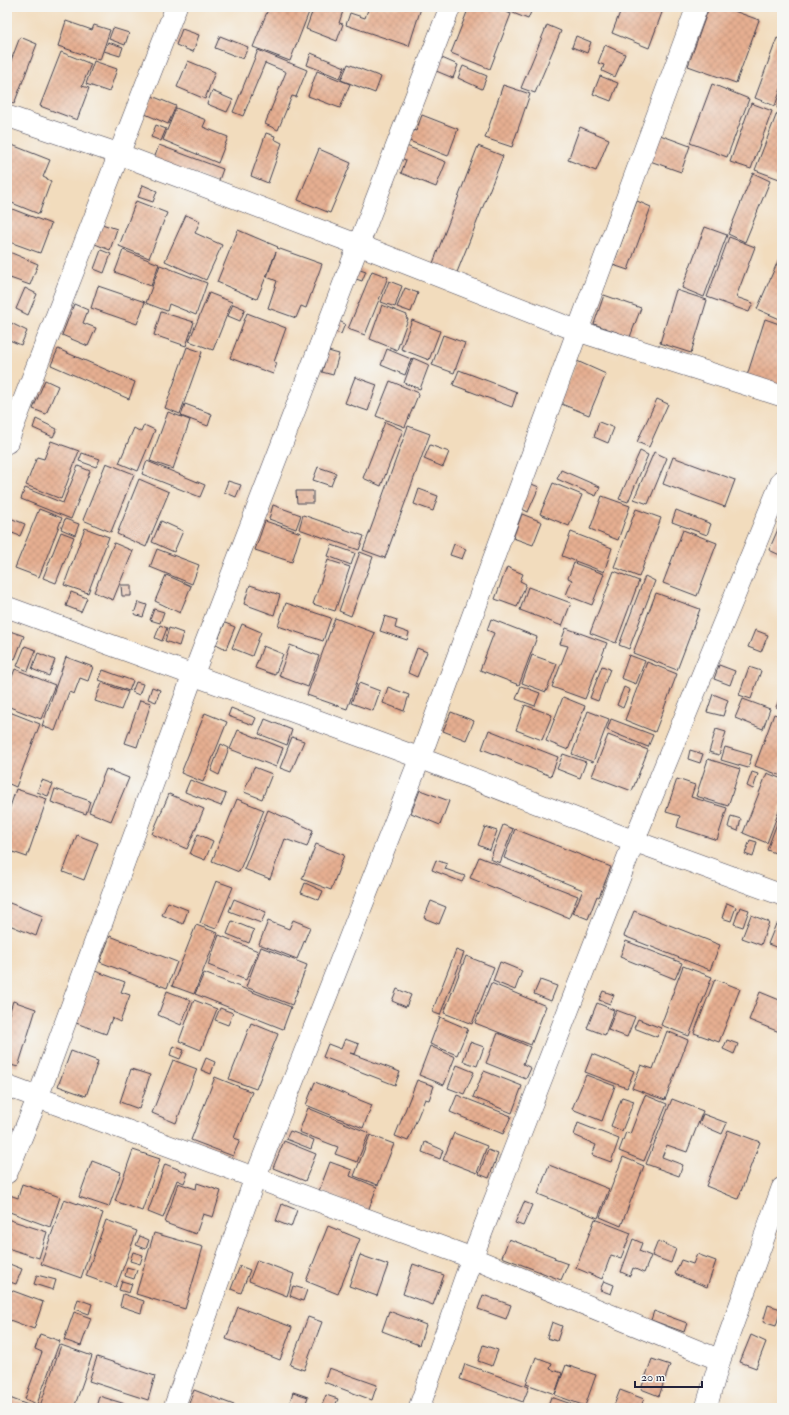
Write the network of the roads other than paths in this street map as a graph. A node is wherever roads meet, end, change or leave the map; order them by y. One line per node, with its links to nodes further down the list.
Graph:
1 (176, 7): 5 (street)
2 (450, 7): 6 (street)
3 (697, 7): 7 (street)
4 (7, 116): 5 (street)
5 (119, 154): 6 (street); 9 (street)
6 (359, 245): 7 (street); 12 (street)
7 (578, 330): 8 (street); 13 (street)
8 (782, 396)
9 (7, 443)
10 (782, 480): 14 (street)
11 (7, 607): 12 (street)
12 (193, 675): 13 (street); 17 (street)
13 (420, 758): 14 (street); 19 (street)
14 (634, 841): 15 (street); 21 (street)
15 (782, 895)
16 (7, 1086): 17 (street)
17 (38, 1097): 18 (street); 19 (street)
18 (7, 1173)
19 (256, 1178): 21 (street); 24 (street)
20 (782, 1188): 22 (street)
21 (472, 1258): 22 (street); 25 (street)
22 (720, 1360): 23 (street)
23 (708, 1407)
24 (174, 1408)
25 (419, 1408)

